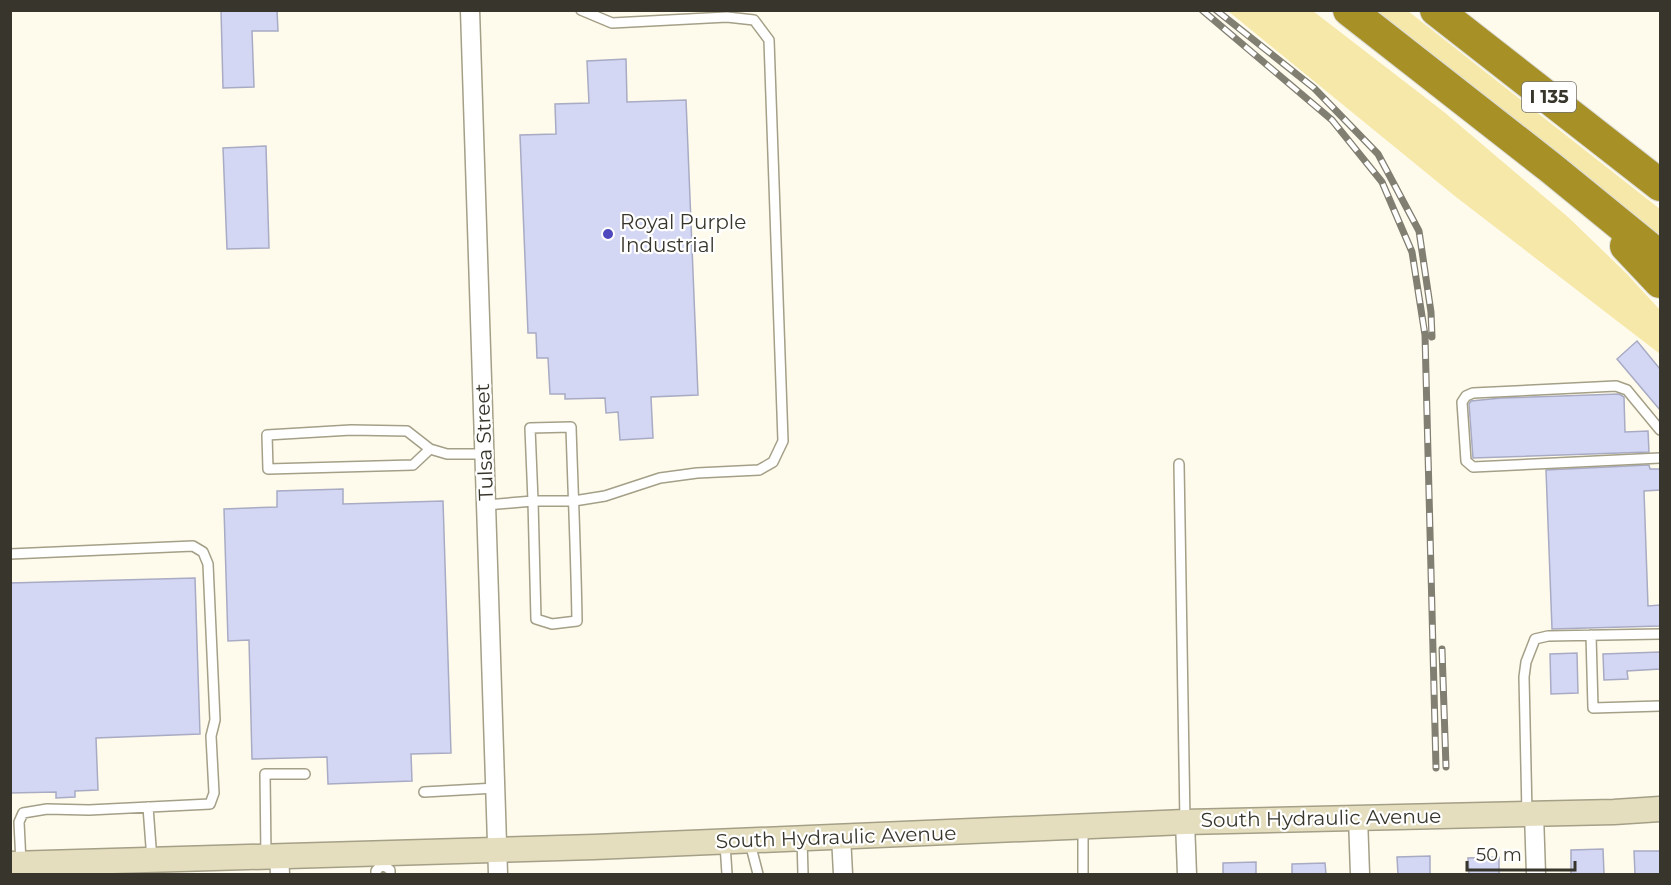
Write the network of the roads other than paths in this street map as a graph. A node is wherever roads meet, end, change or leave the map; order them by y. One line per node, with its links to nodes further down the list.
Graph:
1 (470, 10): 11 (street, Tulsa Street)
2 (581, 10): 15 (lane)
3 (1349, 10): 5 (highway, I 135)
4 (1436, 10): 6 (highway, I 135)
5 (1551, 168): 7 (highway, I 135); 8 (highway)
6 (1660, 185)
7 (1660, 256)
8 (1660, 282)
9 (1660, 430): 12 (lane)
10 (430, 449): 10 (lane); 11 (lane)
11 (485, 454): 16 (street, Tulsa Street)
12 (1660, 458)
13 (1179, 464): 28 (lane)
14 (532, 501): 15 (lane); 15 (lane); 15 (lane); 16 (lane)
15 (574, 501)
16 (486, 505): 22 (street, Tulsa Street)
17 (10, 554): 24 (lane)
18 (1660, 634): 19 (lane)
19 (1591, 635): 20 (lane); 26 (lane)
20 (1660, 706)
21 (305, 774): 36 (lane)
22 (496, 788): 23 (lane); 34 (street, Tulsa Street)
23 (424, 792)
24 (148, 807): 35 (lane); 37 (lane)
25 (1660, 809): 26 (street, South Hydraulic Avenue)
26 (1531, 814): 27 (street, South Hydraulic Avenue); 48 (street)
27 (1358, 817): 28 (street, South Hydraulic Avenue); 47 (street)
28 (1185, 822): 29 (street, South Hydraulic Avenue); 46 (street)
29 (1083, 826): 30 (street, South Hydraulic Avenue); 45 (lane)
30 (841, 836): 31 (street, South Hydraulic Avenue); 44 (street)
31 (802, 838): 32 (street, South Hydraulic Avenue); 43 (lane)
32 (749, 840): 33 (street, South Hydraulic Avenue); 42 (lane)
33 (724, 841): 34 (street, South Hydraulic Avenue); 41 (lane)
34 (498, 850): 38 (street, South Hydraulic Avenue); 40 (street, Tulsa Street)
35 (152, 860): 36 (street, South Hydraulic Avenue); 39 (street, South Hydraulic Avenue)
36 (275, 862): 38 (street, South Hydraulic Avenue)
37 (16, 864): 39 (street, South Hydraulic Avenue)
38 (382, 866)
39 (71, 868)
40 (498, 874)
41 (727, 874)
42 (758, 874)
43 (803, 874)
44 (843, 874)
45 (1083, 874)
46 (1187, 874)
47 (1360, 874)
48 (1536, 874)

